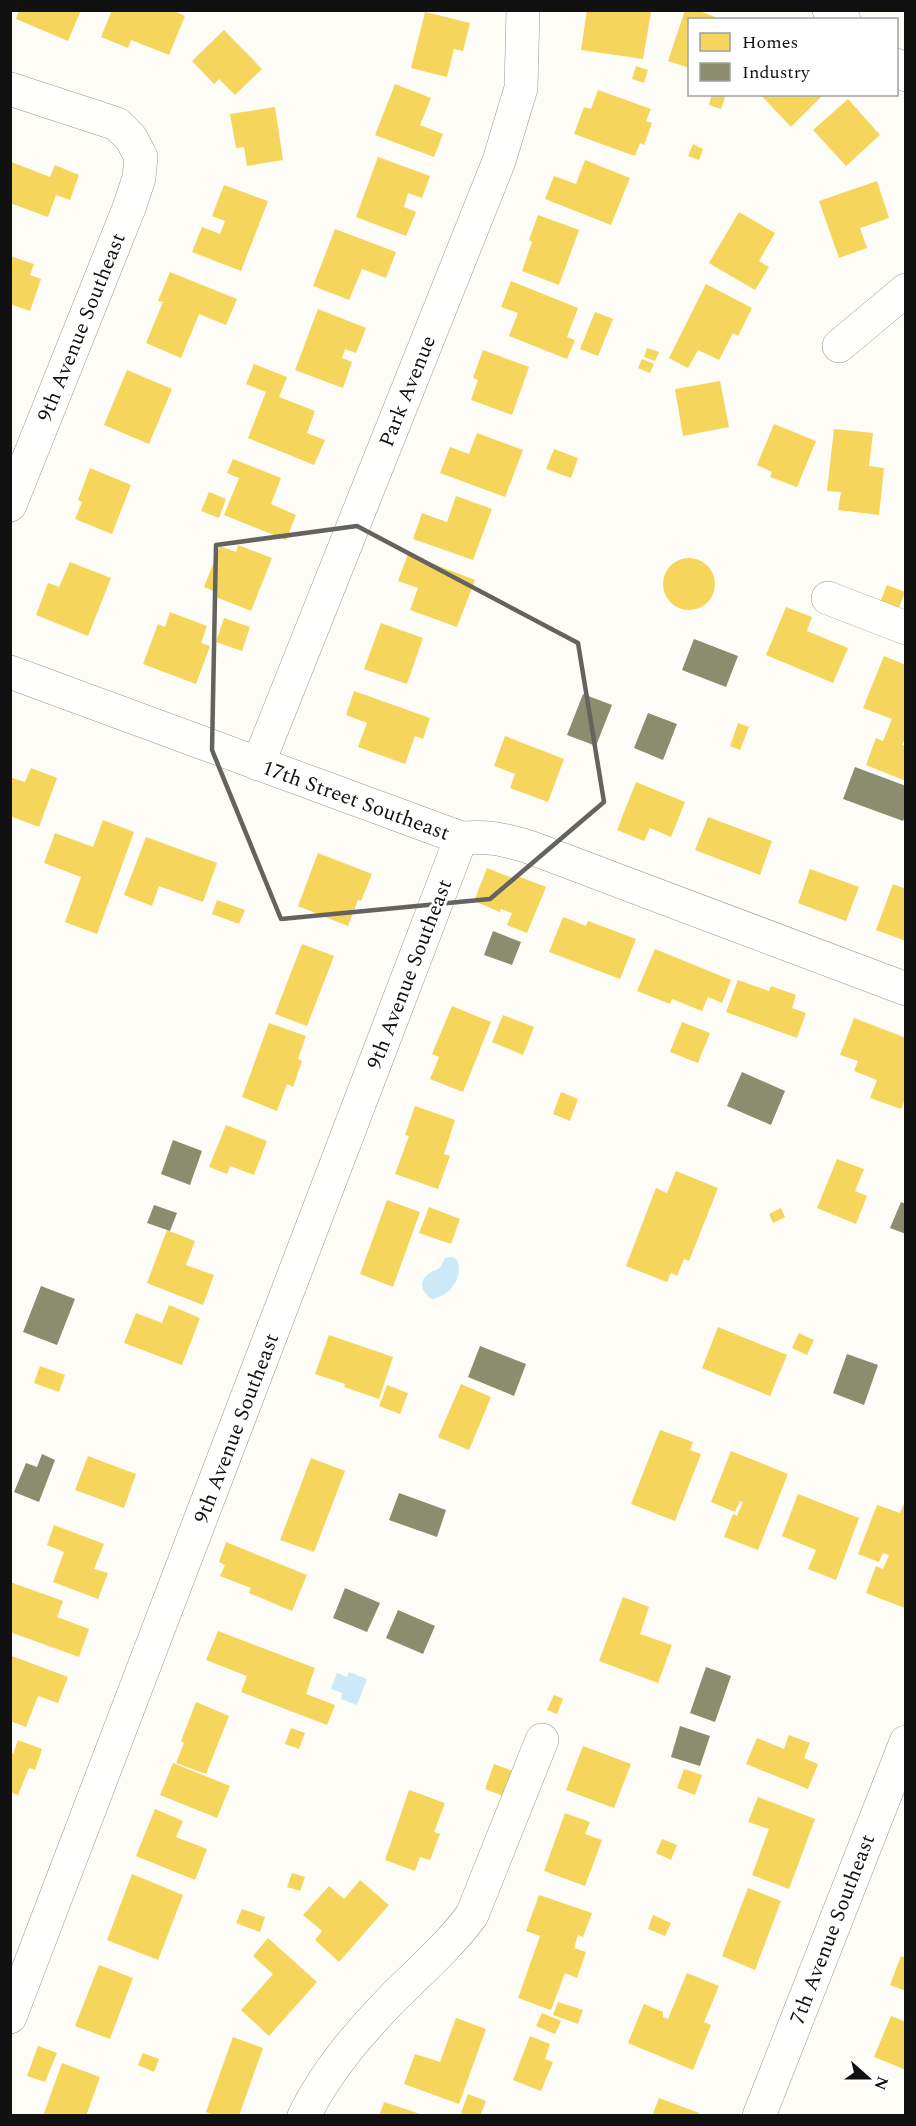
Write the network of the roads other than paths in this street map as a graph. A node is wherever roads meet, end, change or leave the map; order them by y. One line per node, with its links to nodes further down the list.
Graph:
1 (523, 10): 9 (street, Park Avenue)
2 (10, 89): 5 (street, 9th Avenue Southeast)
3 (906, 290): 4 (street)
4 (839, 346)
5 (10, 505)
6 (828, 598): 7 (street)
7 (906, 628)
8 (10, 672): 9 (street, 17th Street Southeast)
9 (258, 764): 10 (street, 17th Street Southeast)
10 (461, 838): 11 (street, 17th Street Southeast); 14 (street, 9th Avenue Southeast)
11 (906, 989)
12 (542, 1740): 15 (street)
13 (906, 1742): 16 (street, 7th Avenue Southeast)
14 (10, 2017)
15 (304, 2115)
16 (759, 2115)

